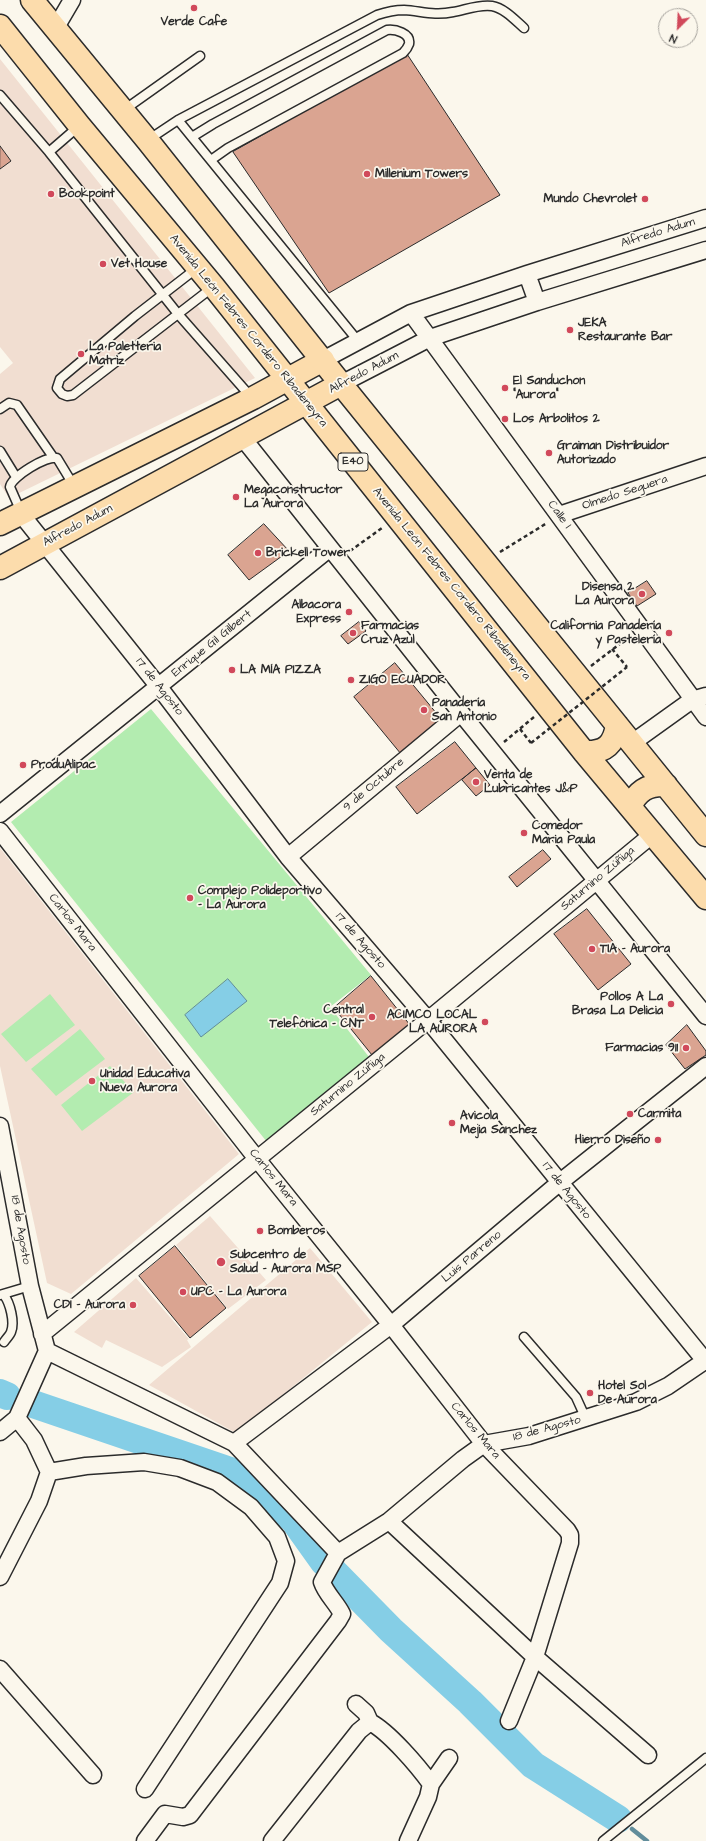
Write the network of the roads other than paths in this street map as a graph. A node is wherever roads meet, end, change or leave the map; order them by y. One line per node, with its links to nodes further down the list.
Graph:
1 (32, 0): 5 (main road)
2 (72, 0): 5 (street)
3 (0, 26): 10 (main road, Avenida León Febres Cordero Ribadeneyra / E40)
4 (524, 28): 9 (lane)
5 (55, 29): 8 (main road)
6 (200, 56): 8 (lane)
7 (0, 95): 13 (lane)
8 (123, 111): 12 (main road)
9 (178, 120): 11 (lane); 12 (lane)
10 (79, 125): 13 (lane); 17 (main road, Avenida León Febres Cordero Ribadeneyra / E40)
11 (192, 137): 14 (lane); 14 (lane)
12 (148, 141): 26 (main road)
13 (49, 152): 20 (lane)
14 (211, 160): 25 (lane)
15 (706, 218): 18 (street, Alfredo Adum)
16 (706, 250): 21 (street, Alfredo Adum)
17 (197, 268): 19 (main road, Avenida León Febres Cordero Ribadeneyra / E40); 20 (lane)
18 (527, 274): 21 (street); 22 (street, Alfredo Adum)
19 (214, 287): 23 (lane); 27 (main road, Avenida León Febres Cordero Ribadeneyra / E40)
20 (163, 294): 23 (lane); 23 (lane)
21 (537, 302): 24 (street, Alfredo Adum)
22 (411, 313): 24 (street, Calle 1); 25 (street, Alfredo Adum)
23 (178, 314): 29 (lane)
24 (430, 338): 28 (street, Alfredo Adum); 39 (street, Calle 1)
25 (358, 341): 26 (street, Alfredo Adum)
26 (323, 360): 27 (main road, Alfredo Adum); 28 (main road)
27 (288, 380): 29 (main road, Alfredo Adum); 30 (main road, Avenida León Febres Cordero Ribadeneyra / E40)
28 (341, 384): 30 (main road, Alfredo Adum); 48 (main road)
29 (252, 398): 37 (main road, Alfredo Adum)
30 (306, 403): 32 (main road, Alfredo Adum); 50 (main road, Avenida León Febres Cordero Ribadeneyra / E40)
31 (0, 409): 34 (lane)
32 (242, 437): 41 (main road, Alfredo Adum); 42 (street)
33 (0, 451): 36 (lane)
34 (53, 457): 36 (lane); 37 (lane)
35 (706, 466): 39 (street, Olmedo Seguera)
36 (16, 477): 38 (lane)
37 (75, 487): 38 (main road, Alfredo Adum)
38 (21, 514): 40 (main road, Alfredo Adum); 41 (street, 17 de Agosto)
39 (559, 515): 45 (street, Calle 1)
40 (0, 524)
41 (46, 544): 43 (main road, Alfredo Adum); 44 (street, 17 de Agosto)
42 (334, 554): 44 (street, Enrique Gil Gilbert); 46 (street)
43 (0, 568)
44 (159, 687): 53 (street, Enrique Gil Gilbert); 57 (street, 17 de Agosto)
45 (699, 698): 47 (street, Calle 1); 49 (street)
46 (461, 713): 57 (street, 9 de Octubre); 58 (street)
47 (706, 717)
48 (617, 725): 49 (main road); 50 (main road)
49 (632, 743): 51 (main road)
50 (584, 752): 52 (main road, Avenida León Febres Cordero Ribadeneyra / E40)
51 (666, 785): 52 (main road); 56 (main road)
52 (630, 807): 55 (main road, Avenida León Febres Cordero Ribadeneyra / E40)
53 (0, 814)
54 (0, 831): 64 (street, Carlos Mara)
55 (653, 834): 58 (street, Saturnino Zúñiga); 59 (main road, Avenida León Febres Cordero Ribadeneyra / E40)
56 (706, 835)
57 (288, 857): 61 (street, 17 de Agosto)
58 (597, 881): 60 (street); 61 (street, Saturnino Zúñiga)
59 (706, 898)
60 (706, 1016)
61 (428, 1020): 64 (street, Saturnino Zúñiga); 65 (street, 17 de Agosto)
62 (706, 1066): 65 (street, Luis Parreno)
63 (0, 1126): 66 (street, 18 de Agosto)
64 (257, 1159): 69 (street, Carlos Mara); 70 (street, Saturnino Zúñiga)
65 (559, 1183): 69 (street, Luis Parreno); 74 (street, 17 de Agosto)
66 (6, 1190): 67 (street, 18 de Agosto)
67 (30, 1286): 68 (lane); 70 (street, 18 de Agosto)
68 (2, 1295): 72 (lane)
69 (391, 1325): 78 (street, Luis Parreno); 79 (street, Carlos Mara)
70 (42, 1334): 73 (street, 18 de Agosto)
71 (524, 1337): 76 (lane)
72 (4, 1342)
73 (47, 1351): 75 (street); 78 (street)
74 (706, 1361): 76 (street, 18 de Agosto)
75 (17, 1418): 77 (street); 80 (street)
76 (586, 1419): 79 (street, 18 de Agosto)
77 (0, 1432)
78 (234, 1443): 82 (street)
79 (484, 1444): 81 (street, 18 de Agosto); 84 (street, Carlos Mara)
80 (49, 1472): 83 (street); 94 (street)
81 (389, 1520): 82 (street, 18 de Agosto); 84 (street)
82 (338, 1553): 95 (street)
83 (0, 1577)
84 (535, 1658): 87 (street); 89 (street)
85 (0, 1669): 92 (street)
86 (356, 1704): 88 (street)
87 (509, 1721)
88 (370, 1722): 93 (street); 96 (street)
89 (648, 1755)
90 (449, 1758): 93 (street)
91 (706, 1758): 98 (lane)
92 (93, 1775)
93 (431, 1784): 97 (street)
94 (145, 1789)
95 (145, 1841)
96 (272, 1841)
97 (408, 1841)
98 (603, 1841)

